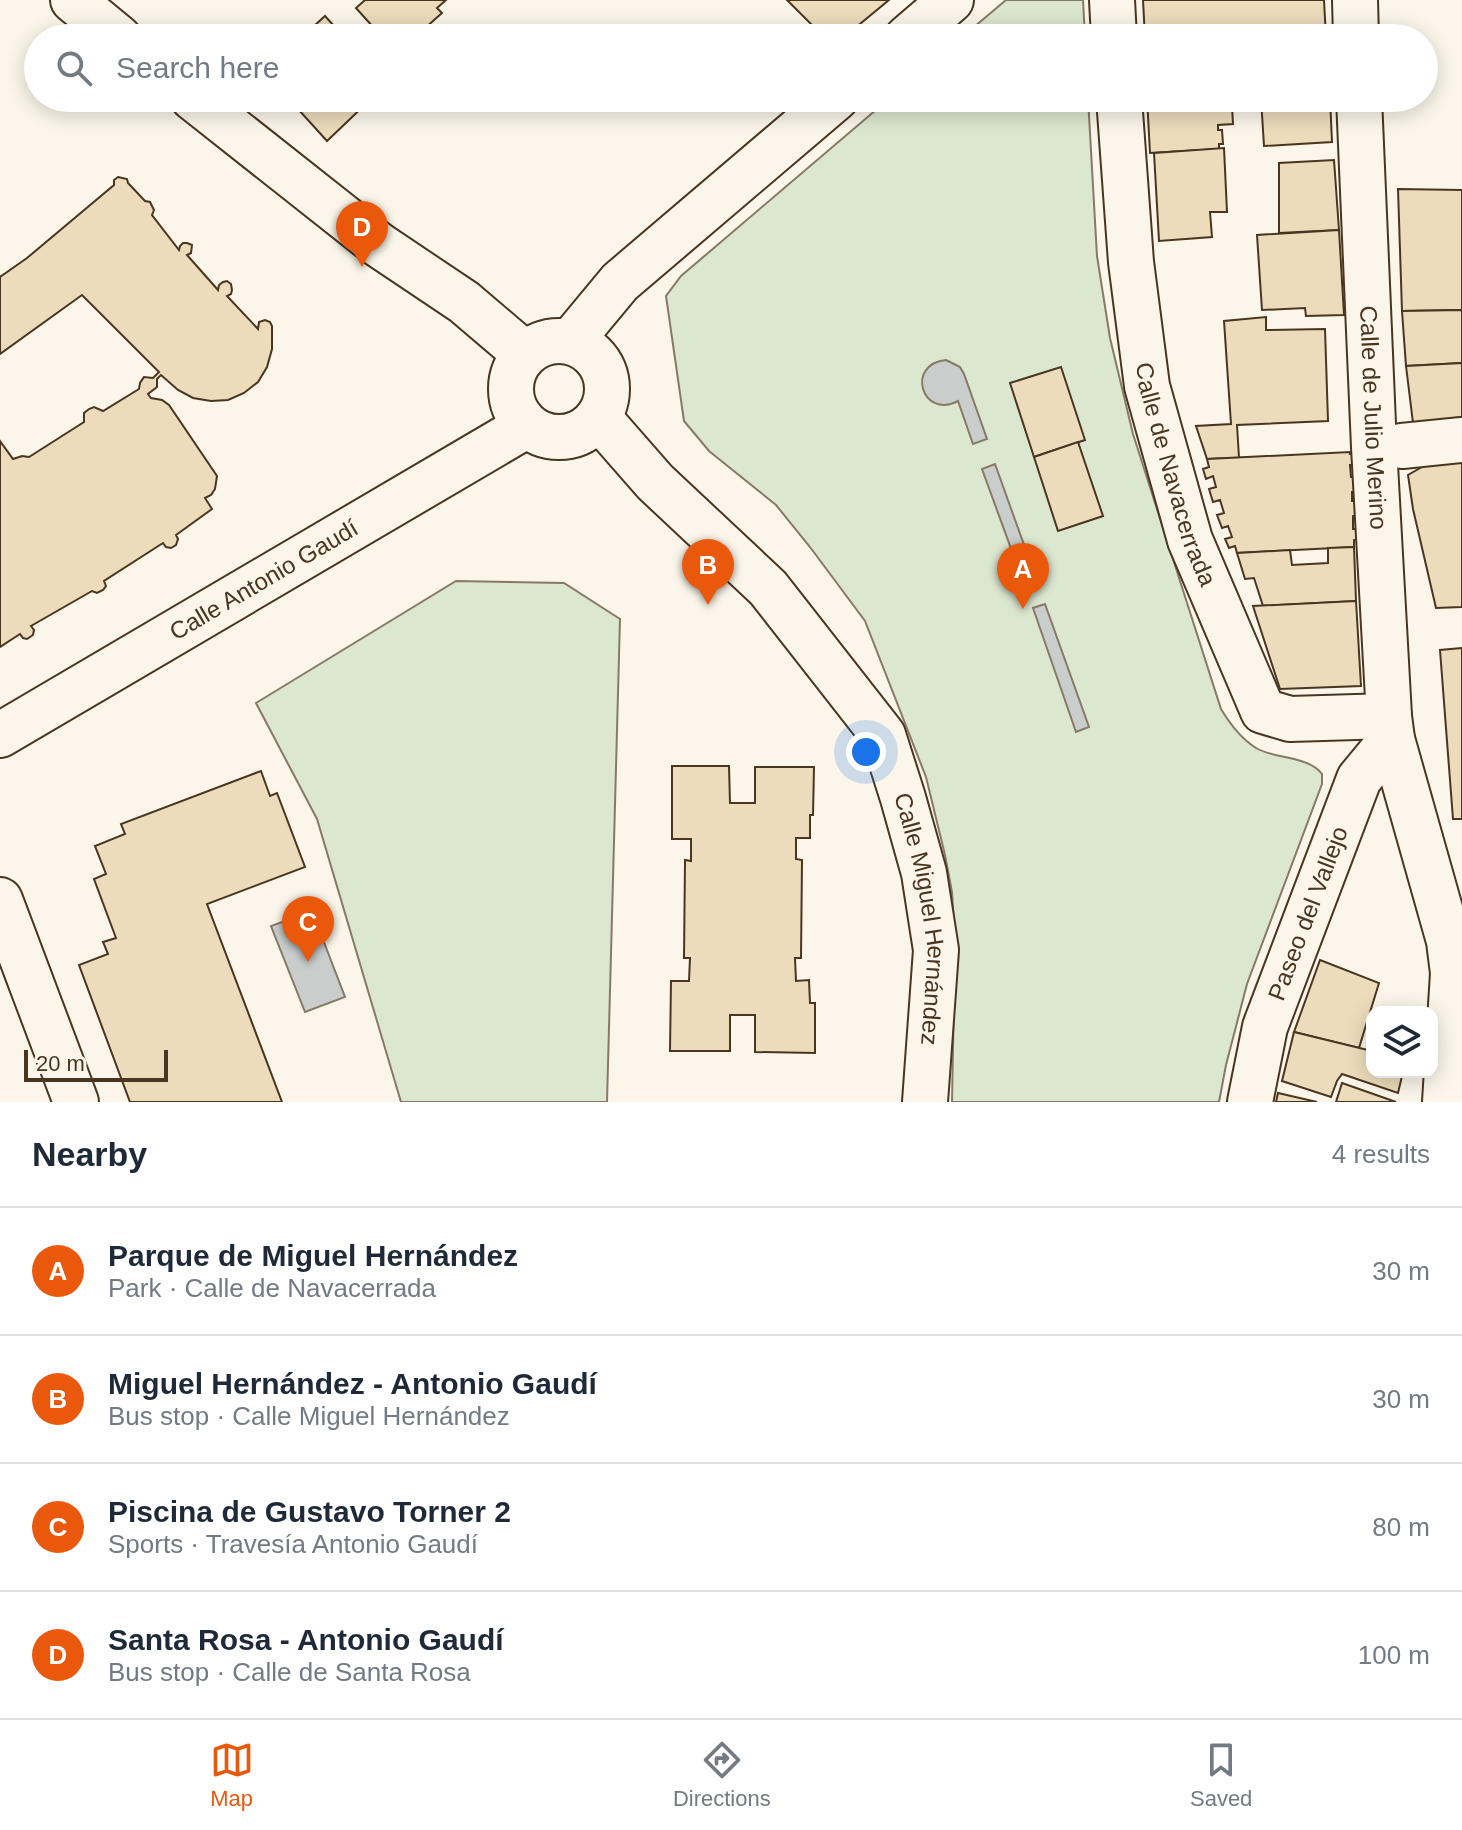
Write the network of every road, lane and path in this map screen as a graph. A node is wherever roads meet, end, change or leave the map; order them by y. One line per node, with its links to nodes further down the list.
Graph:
1 (951, 0): 6 (street)
2 (1112, 0): 7 (street)
3 (1355, 0): 8 (street)
4 (80, 2): 5 (street)
5 (104, 24)
6 (923, 24)
7 (1113, 24)
8 (1356, 24)
9 (211, 112): 14 (street)
10 (820, 112): 13 (street)
11 (1120, 112): 19 (street, Calle de Navacerrada)
12 (1360, 112): 19 (street, Calle de Julio Merino)
13 (571, 341): 14 (street); 15 (street)
14 (525, 354): 16 (street)
15 (599, 418): 16 (street); 23 (street, Calle Miguel Hernández)
16 (526, 426): 20 (street, Calle Antonio Gaudí)
17 (1462, 440): 18 (street)
18 (1402, 446)
19 (1391, 727): 24 (street, Paseo del Vallejo); 25 (street, Calle de Julio Merino)
20 (0, 735)
21 (0, 900): 22 (street)
22 (76, 1102)
23 (925, 1102)
24 (1250, 1102)
25 (1445, 1102)

